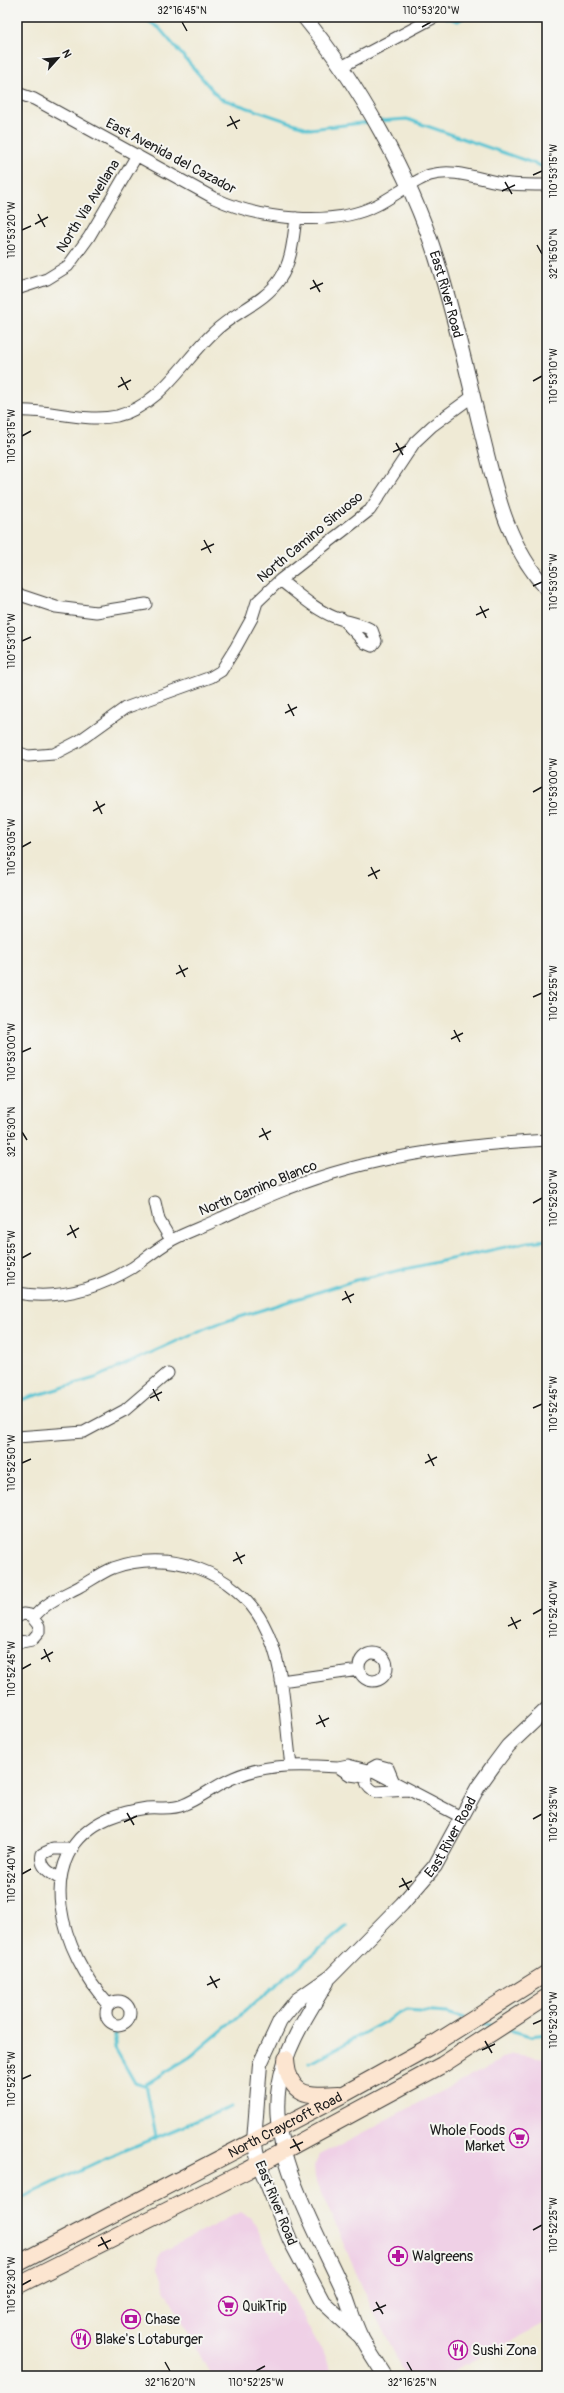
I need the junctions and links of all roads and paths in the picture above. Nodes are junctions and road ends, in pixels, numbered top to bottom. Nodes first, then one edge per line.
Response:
1 (304, 17) edge
2 (435, 17) edge
3 (341, 67) junction
4 (17, 94) edge
5 (137, 155) junction
6 (547, 185) edge
7 (409, 187) junction
8 (296, 218) junction
9 (17, 289) edge
10 (473, 396) junction
11 (17, 410) edge
12 (280, 580) junction
13 (544, 581) edge
14 (17, 594) edge
15 (146, 604) dead end
16 (341, 618) dead end
17 (17, 752) edge
18 (547, 1140) edge
19 (155, 1202) dead end
20 (171, 1240) junction
21 (17, 1293) edge
22 (168, 1373) dead end
23 (17, 1437) edge
24 (17, 1617) edge
25 (34, 1617) junction
26 (17, 1640) edge
27 (359, 1670) dead end
28 (281, 1681) junction
29 (547, 1709) edge
30 (291, 1765) junction
31 (367, 1774) junction
32 (408, 1790) junction
33 (461, 1817) junction
34 (73, 1849) junction
35 (60, 1879) junction
36 (547, 1973) edge
37 (330, 1976) junction
38 (547, 1997) edge
39 (109, 2005) dead end
40 (461, 2032) junction
41 (286, 2059) junction
42 (442, 2065) junction
43 (344, 2094) junction
44 (280, 2128) junction
45 (254, 2141) junction
46 (284, 2150) junction
47 (259, 2164) junction
48 (17, 2264) edge
49 (17, 2286) edge
50 (361, 2337) junction
51 (385, 2376) edge

1 - 3 street, East River Road
2 - 3 street
3 - 7 street, East River Road
4 - 5 street, East Avenida del Cazador
5 - 8 street, East Avenida del Cazador
5 - 9 street, North Via Avellana
6 - 7 street, East Avenida del Cazador
7 - 8 street, East Avenida del Cazador
7 - 10 street, East River Road
8 - 11 street
10 - 12 street, North Camino Sinuoso
10 - 13 street, East River Road
12 - 16 street
12 - 17 street, North Camino Sinuoso
14 - 15 street
18 - 20 street, North Camino Blanco
19 - 20 street
20 - 21 street, North Camino Blanco
22 - 23 street
24 - 25 street
25 - 26 street
25 - 28 street
27 - 28 street
28 - 30 street
29 - 33 street, East River Road
30 - 31 street
30 - 34 street
31 - 32 street
31 - 32 street
32 - 33 street
33 - 37 street, East River Road
34 - 35 street
34 - 35 street
35 - 39 street
36 - 40 main road
37 - 41 street, East River Road
37 - 45 street, East River Road
38 - 42 main road, North Craycroft Road
40 - 42 main road
40 - 43 main road, North Craycroft Road
41 - 43 main road
41 - 44 street, East River Road
42 - 46 main road, North Craycroft Road
43 - 44 main road, North Craycroft Road
44 - 45 main road, North Craycroft Road
44 - 46 street, East River Road
45 - 47 street, East River Road
45 - 48 main road, North Craycroft Road
46 - 47 main road, North Craycroft Road
46 - 50 street, East River Road
47 - 49 main road, North Craycroft Road
47 - 50 street, East River Road
50 - 51 street, East River Road

